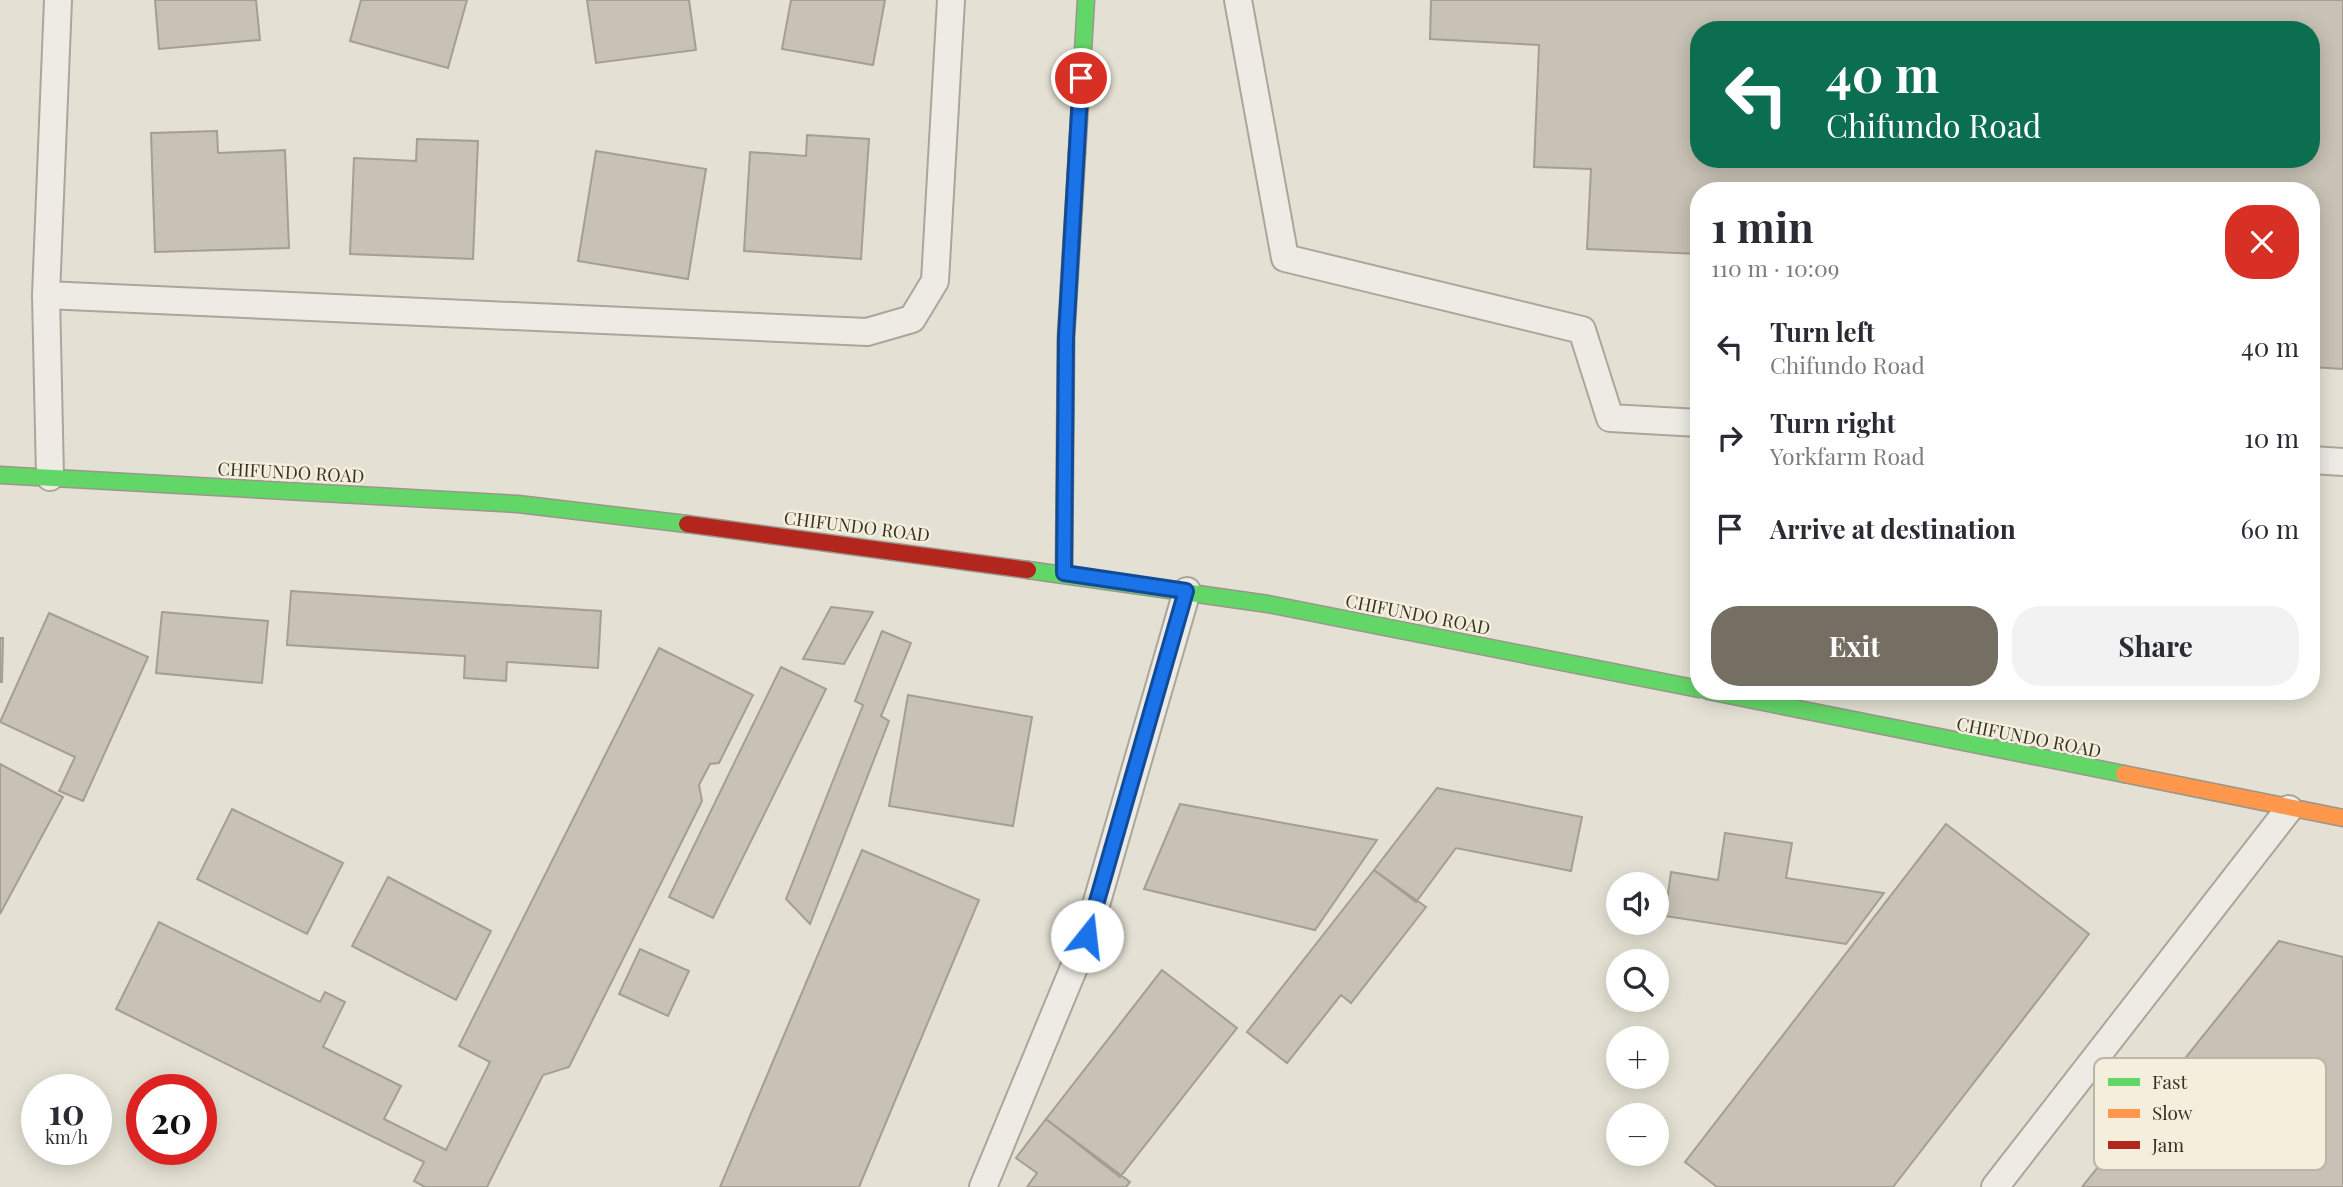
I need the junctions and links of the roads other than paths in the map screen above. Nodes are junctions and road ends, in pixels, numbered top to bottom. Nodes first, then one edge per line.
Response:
1 (58, 0) edge
2 (951, 0) edge
3 (1086, 0) edge
4 (1238, 0) edge
5 (46, 295) junction
6 (1690, 422) edge
7 (2320, 461) edge
8 (2343, 462) edge
9 (0, 475) edge
10 (50, 477) junction
11 (1064, 573) junction
12 (1186, 591) junction
13 (1690, 688) edge
14 (1753, 700) edge
15 (2289, 809) junction
16 (2343, 818) edge
17 (2095, 1058) edge
18 (2094, 1060) edge
19 (983, 1187) edge
20 (1995, 1187) edge

1 - 5 lane
2 - 5 lane
3 - 11 street
4 - 6 lane
5 - 10 lane
7 - 8 lane
9 - 10 street, CHIFUNDO ROAD
10 - 11 street, CHIFUNDO ROAD
11 - 12 street, CHIFUNDO ROAD
12 - 13 street, CHIFUNDO ROAD
12 - 19 lane
14 - 15 street, CHIFUNDO ROAD
15 - 16 street, CHIFUNDO ROAD
15 - 17 lane
18 - 20 lane

